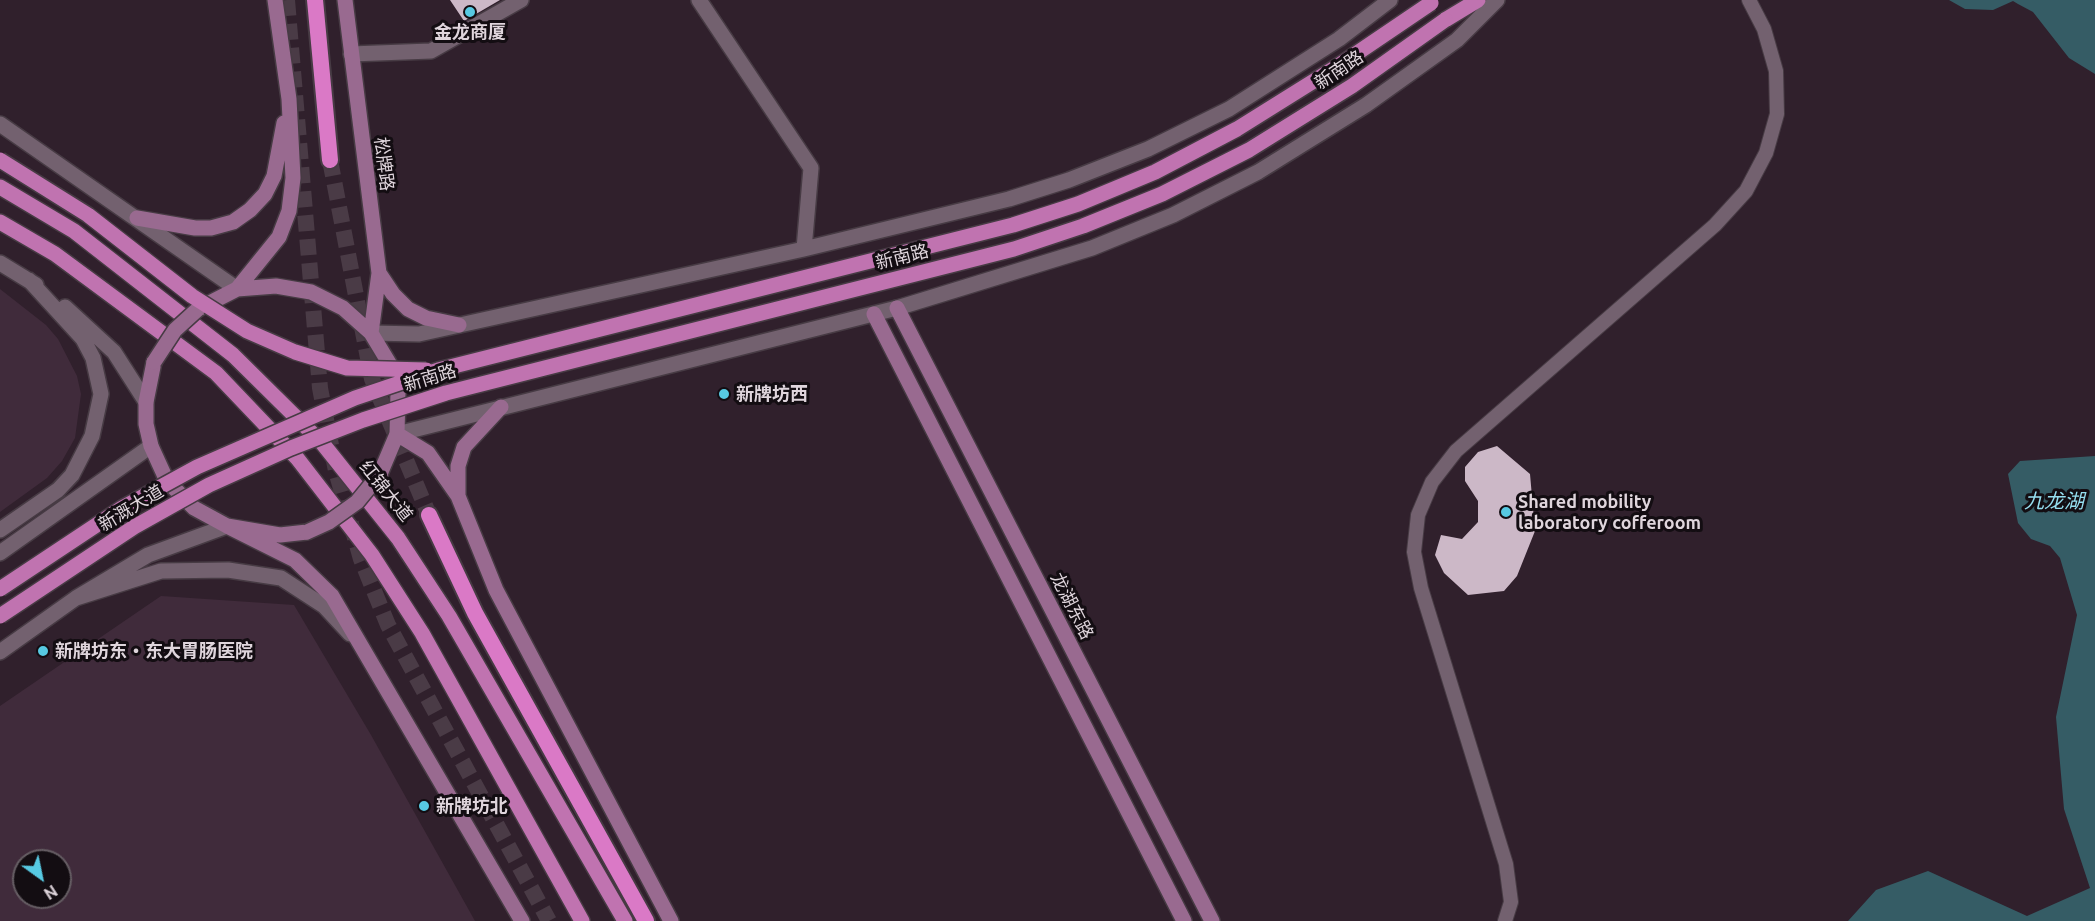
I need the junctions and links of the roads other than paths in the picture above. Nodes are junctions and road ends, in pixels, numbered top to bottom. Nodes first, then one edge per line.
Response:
1 (275, 0) edge
2 (315, 0) edge
3 (345, 0) edge
4 (520, 0) edge
5 (699, 0) edge
6 (1390, 0) edge
7 (1478, 0) edge
8 (1497, 0) edge
9 (1749, 0) edge
10 (1432, 1) edge
11 (351, 54) junction
12 (289, 99) junction
13 (0, 124) edge
14 (0, 160) edge
15 (330, 160) tunnel mouth
16 (0, 187) edge
17 (137, 218) junction
18 (0, 222) edge
19 (804, 249) junction
20 (0, 263) edge
21 (379, 273) junction
22 (29, 280) junction
23 (237, 290) junction
24 (897, 308) junction
25 (874, 314) junction
26 (459, 325) junction
27 (371, 333) junction
28 (438, 370) junction
29 (146, 402) junction
30 (501, 407) junction
31 (282, 428) joint
32 (397, 434) junction
33 (151, 446) junction
34 (291, 448) joint
35 (94, 486) junction
36 (458, 496) junction
37 (429, 514) tunnel mouth
38 (13, 521) junction
39 (227, 526) junction
40 (0, 530) edge
41 (0, 553) edge
42 (0, 589) edge
43 (76, 598) junction
44 (0, 616) edge
45 (365, 650) junction
46 (0, 652) edge
47 (522, 921) edge
48 (582, 921) edge
49 (625, 921) edge
50 (646, 921) edge
51 (671, 921) edge
52 (1184, 921) edge
53 (1212, 921) edge
54 (1505, 921) edge

1 - 12 main road
2 - 15 highway
3 - 11 main road, 松牌路
4 - 11 street
5 - 19 street
6 - 19 street, 新南路
7 - 34 main road, 新南路, bridge
8 - 24 street
9 - 54 street
10 - 28 main road, 新南路, bridge
11 - 21 main road, 松牌路
12 - 17 main road
12 - 23 main road
13 - 17 street
14 - 28 main road, bridge
16 - 49 main road, 红锦大道
17 - 23 street
18 - 48 main road
19 - 26 street, 新南路
20 - 22 street
21 - 26 main road
21 - 27 main road, 松牌路
22 - 29 street
22 - 38 street
23 - 27 main road
23 - 29 main road, bridge
24 - 25 street
24 - 53 main road, 龙湖东路
25 - 30 street
25 - 52 main road
26 - 27 street, 新南路
27 - 32 main road
28 - 31 main road, 新南路, bridge
29 - 33 main road
30 - 32 street
30 - 36 main road
31 - 42 main road, 新溉大道, bridge
32 - 36 main road
32 - 39 main road, bridge
33 - 35 street, 新溉大道
33 - 39 main road
34 - 44 main road, 新溉大道, bridge
35 - 38 street
35 - 41 street, 新溉大道
36 - 51 main road
37 - 50 highway, 红锦大道
38 - 40 street
39 - 43 street
39 - 45 main road
43 - 45 street
43 - 46 street
45 - 47 main road

